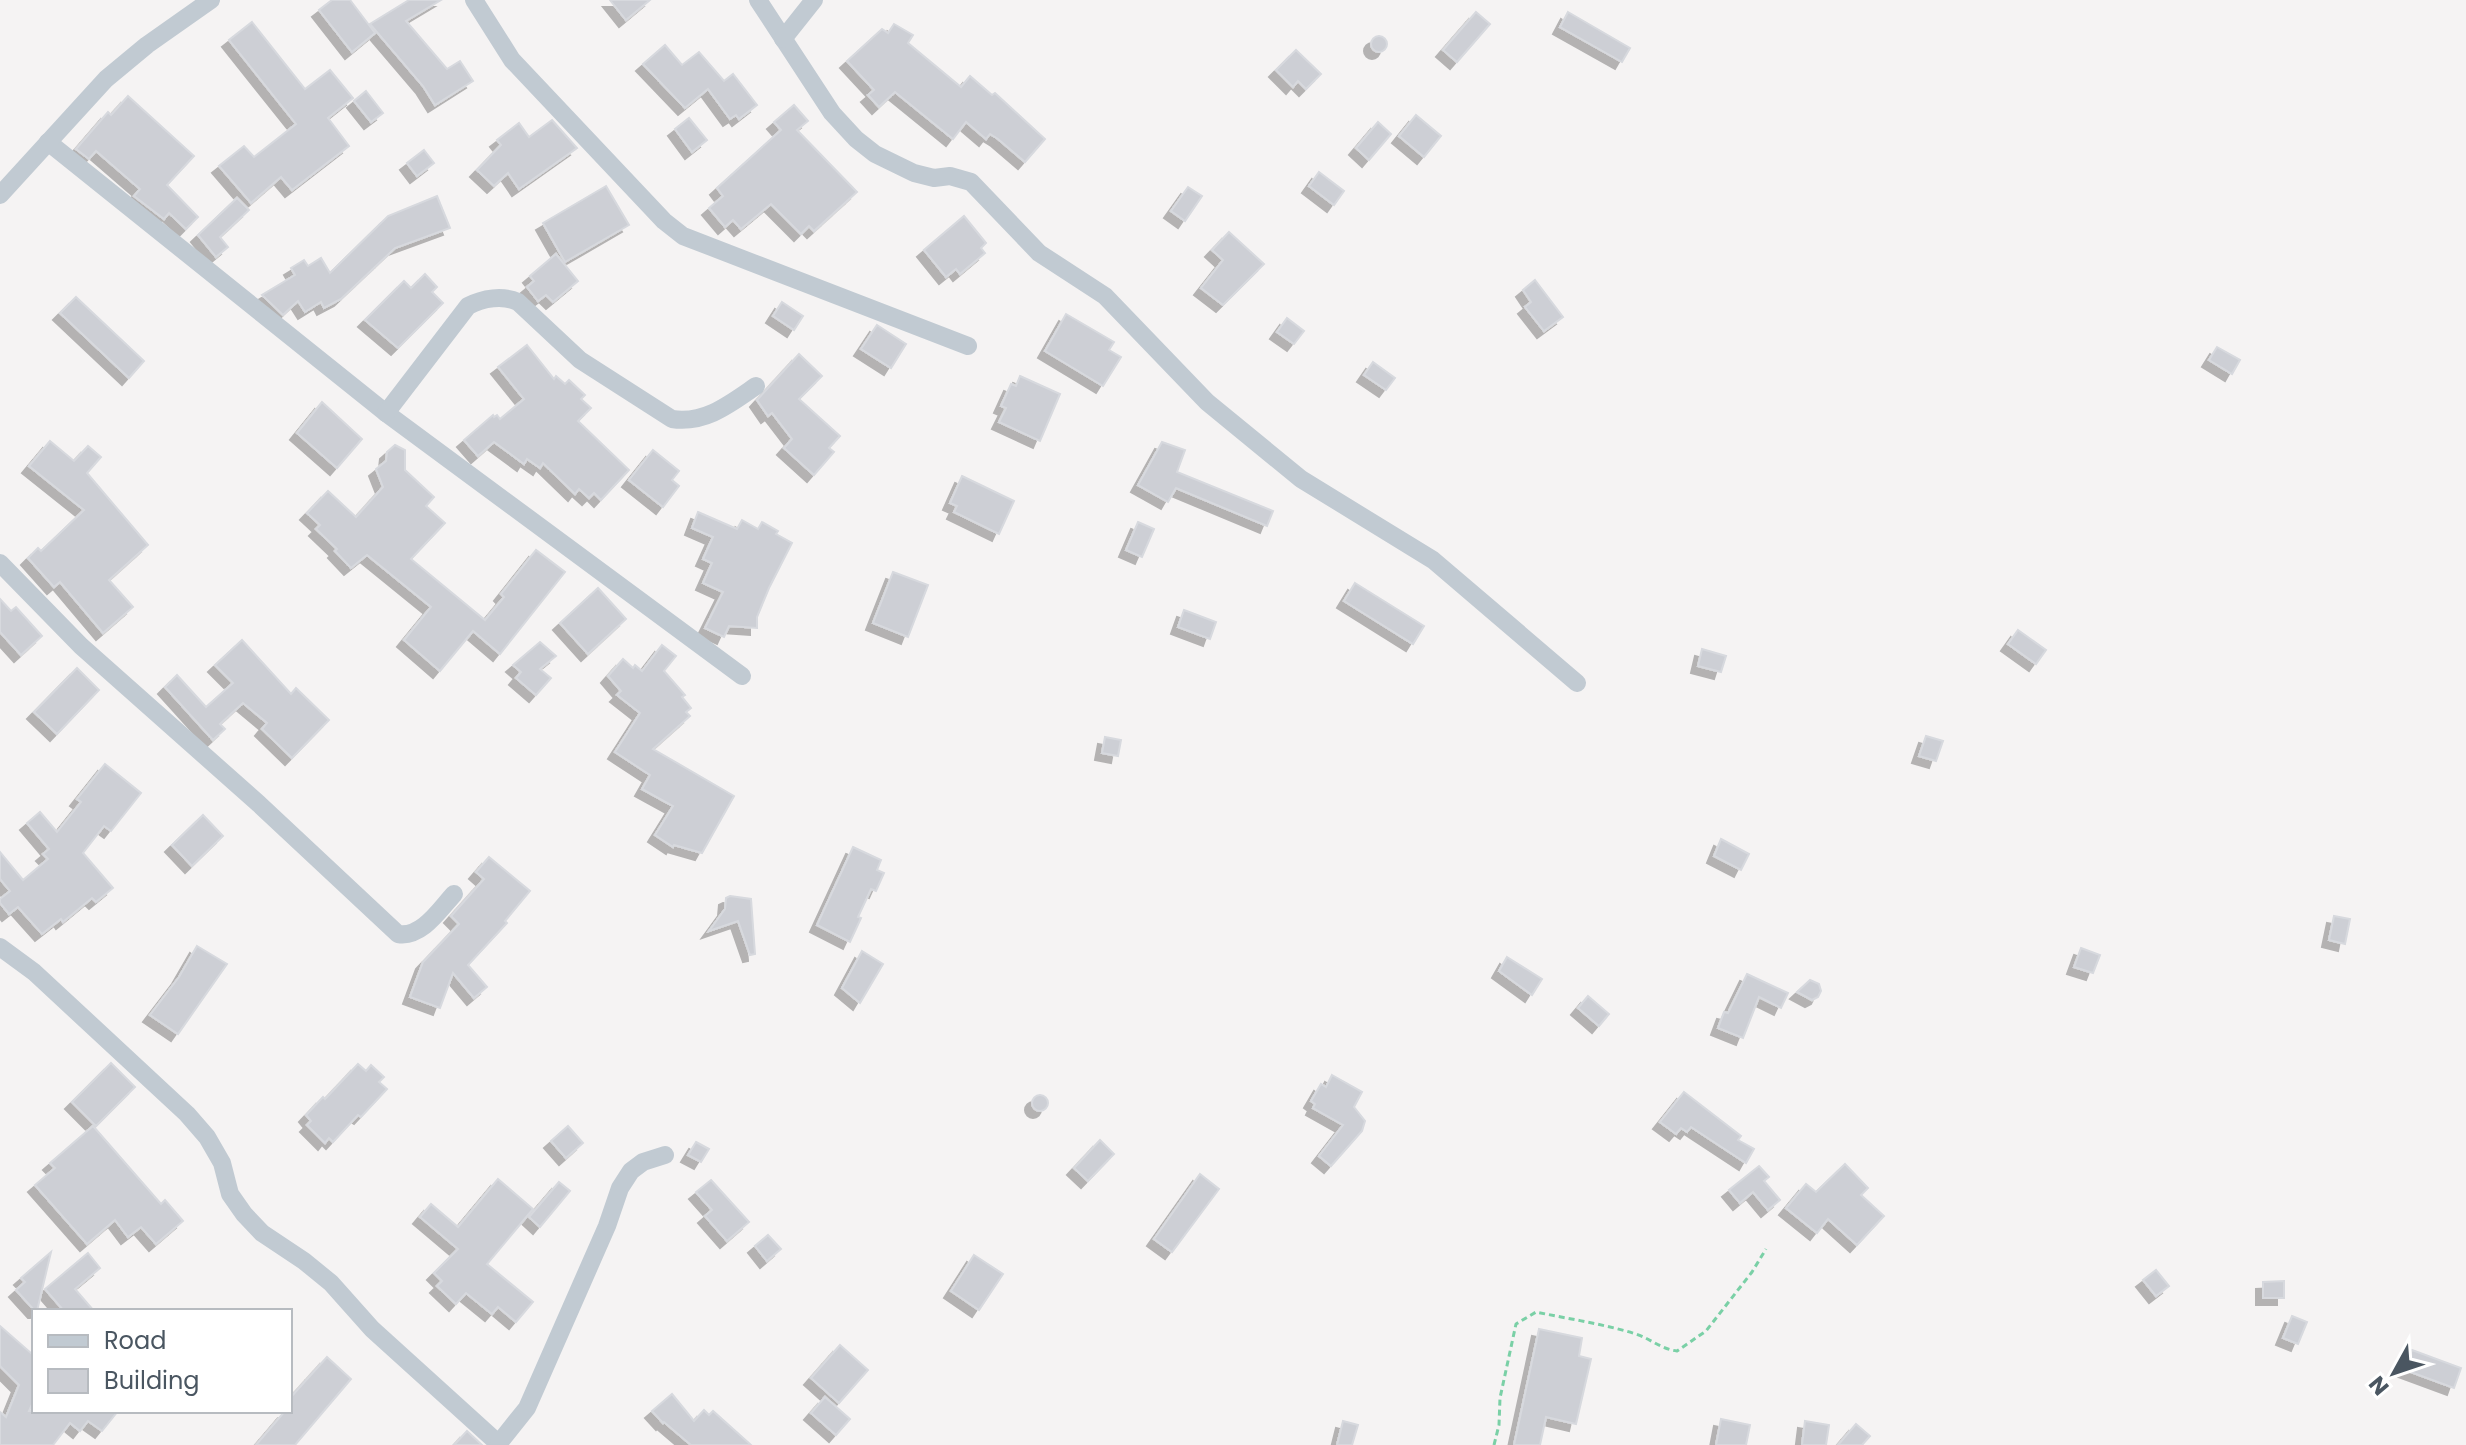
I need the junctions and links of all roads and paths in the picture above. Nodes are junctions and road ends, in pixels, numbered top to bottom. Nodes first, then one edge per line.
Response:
1 (211, 0) edge
2 (474, 0) edge
3 (758, 0) edge
4 (814, 0) edge
5 (783, 39) junction
6 (48, 142) junction
7 (0, 195) edge
8 (968, 346) dead end
9 (756, 386) dead end
10 (386, 413) junction
11 (2, 569) edge
12 (742, 676) dead end
13 (1577, 683) dead end
14 (454, 894) dead end
15 (0, 947) edge
16 (665, 1155) dead end
17 (1766, 1249) dead end
18 (499, 1444) edge
19 (1494, 1445) edge

1 - 6 street
2 - 8 street
3 - 5 street
4 - 5 street
5 - 13 street
6 - 7 street
6 - 10 street
9 - 10 street
10 - 12 street
11 - 14 street
15 - 18 street
16 - 18 street
17 - 19 path

